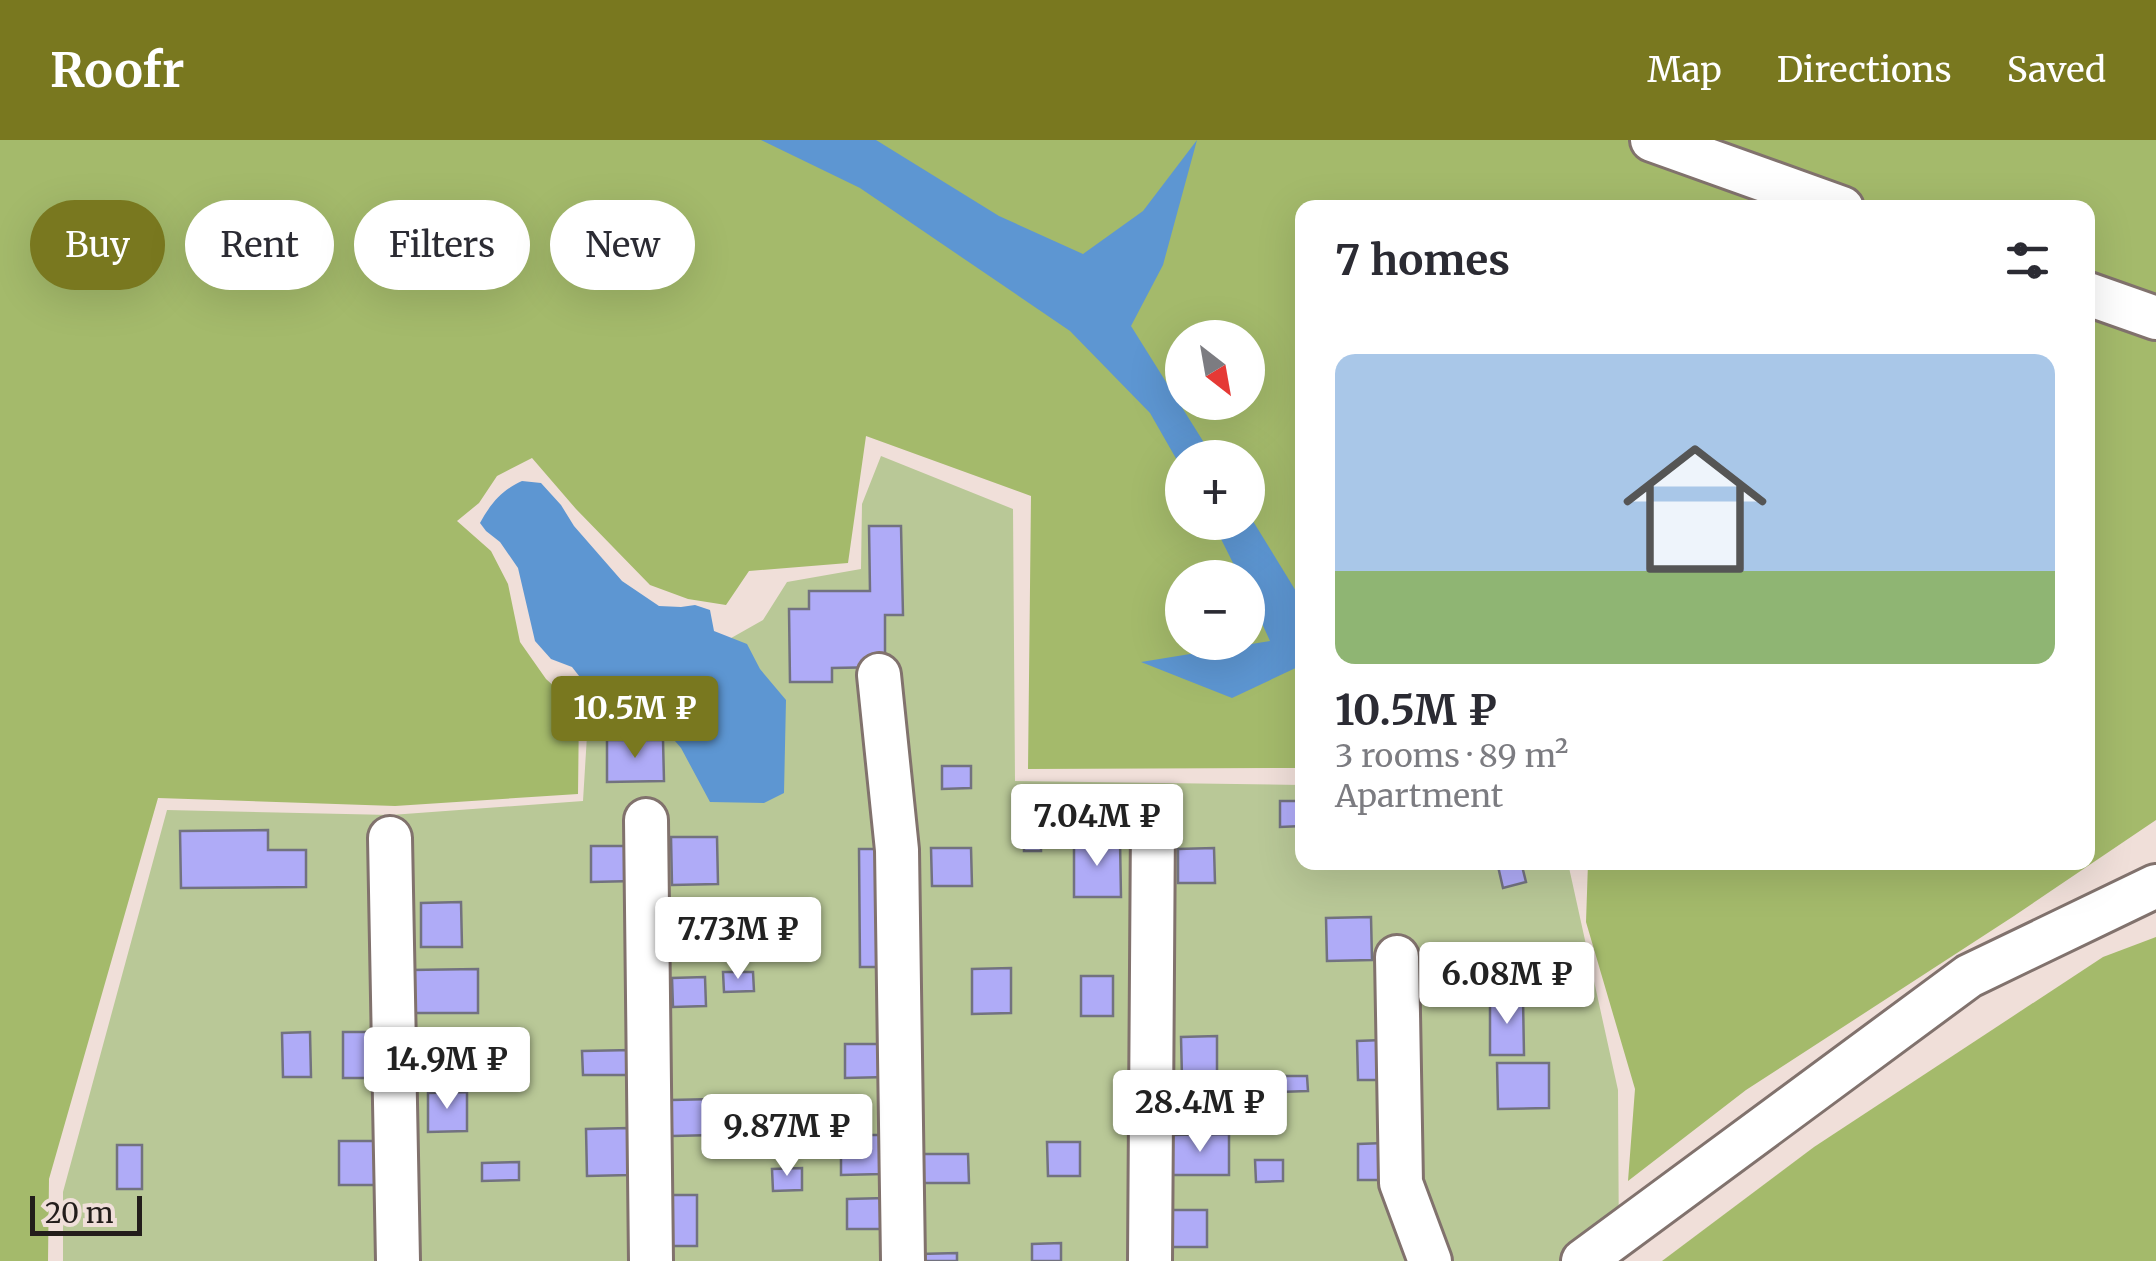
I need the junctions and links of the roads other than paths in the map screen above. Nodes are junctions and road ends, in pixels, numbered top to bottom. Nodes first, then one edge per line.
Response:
1 (1652, 140) edge
2 (1820, 200) edge
3 (2095, 296) edge
4 (2156, 318) edge
5 (879, 676) dead end
6 (646, 820) dead end
7 (1153, 821) dead end
8 (390, 838) dead end
9 (2156, 886) edge
10 (1396, 956) dead end
11 (398, 1261) edge
12 (651, 1261) edge
13 (904, 1261) edge
14 (1150, 1261) edge
15 (1430, 1261) edge
16 (1584, 1261) edge

1 - 2 street
3 - 4 street
5 - 13 street
6 - 12 street
7 - 14 street
8 - 11 street
9 - 16 street
10 - 15 street

